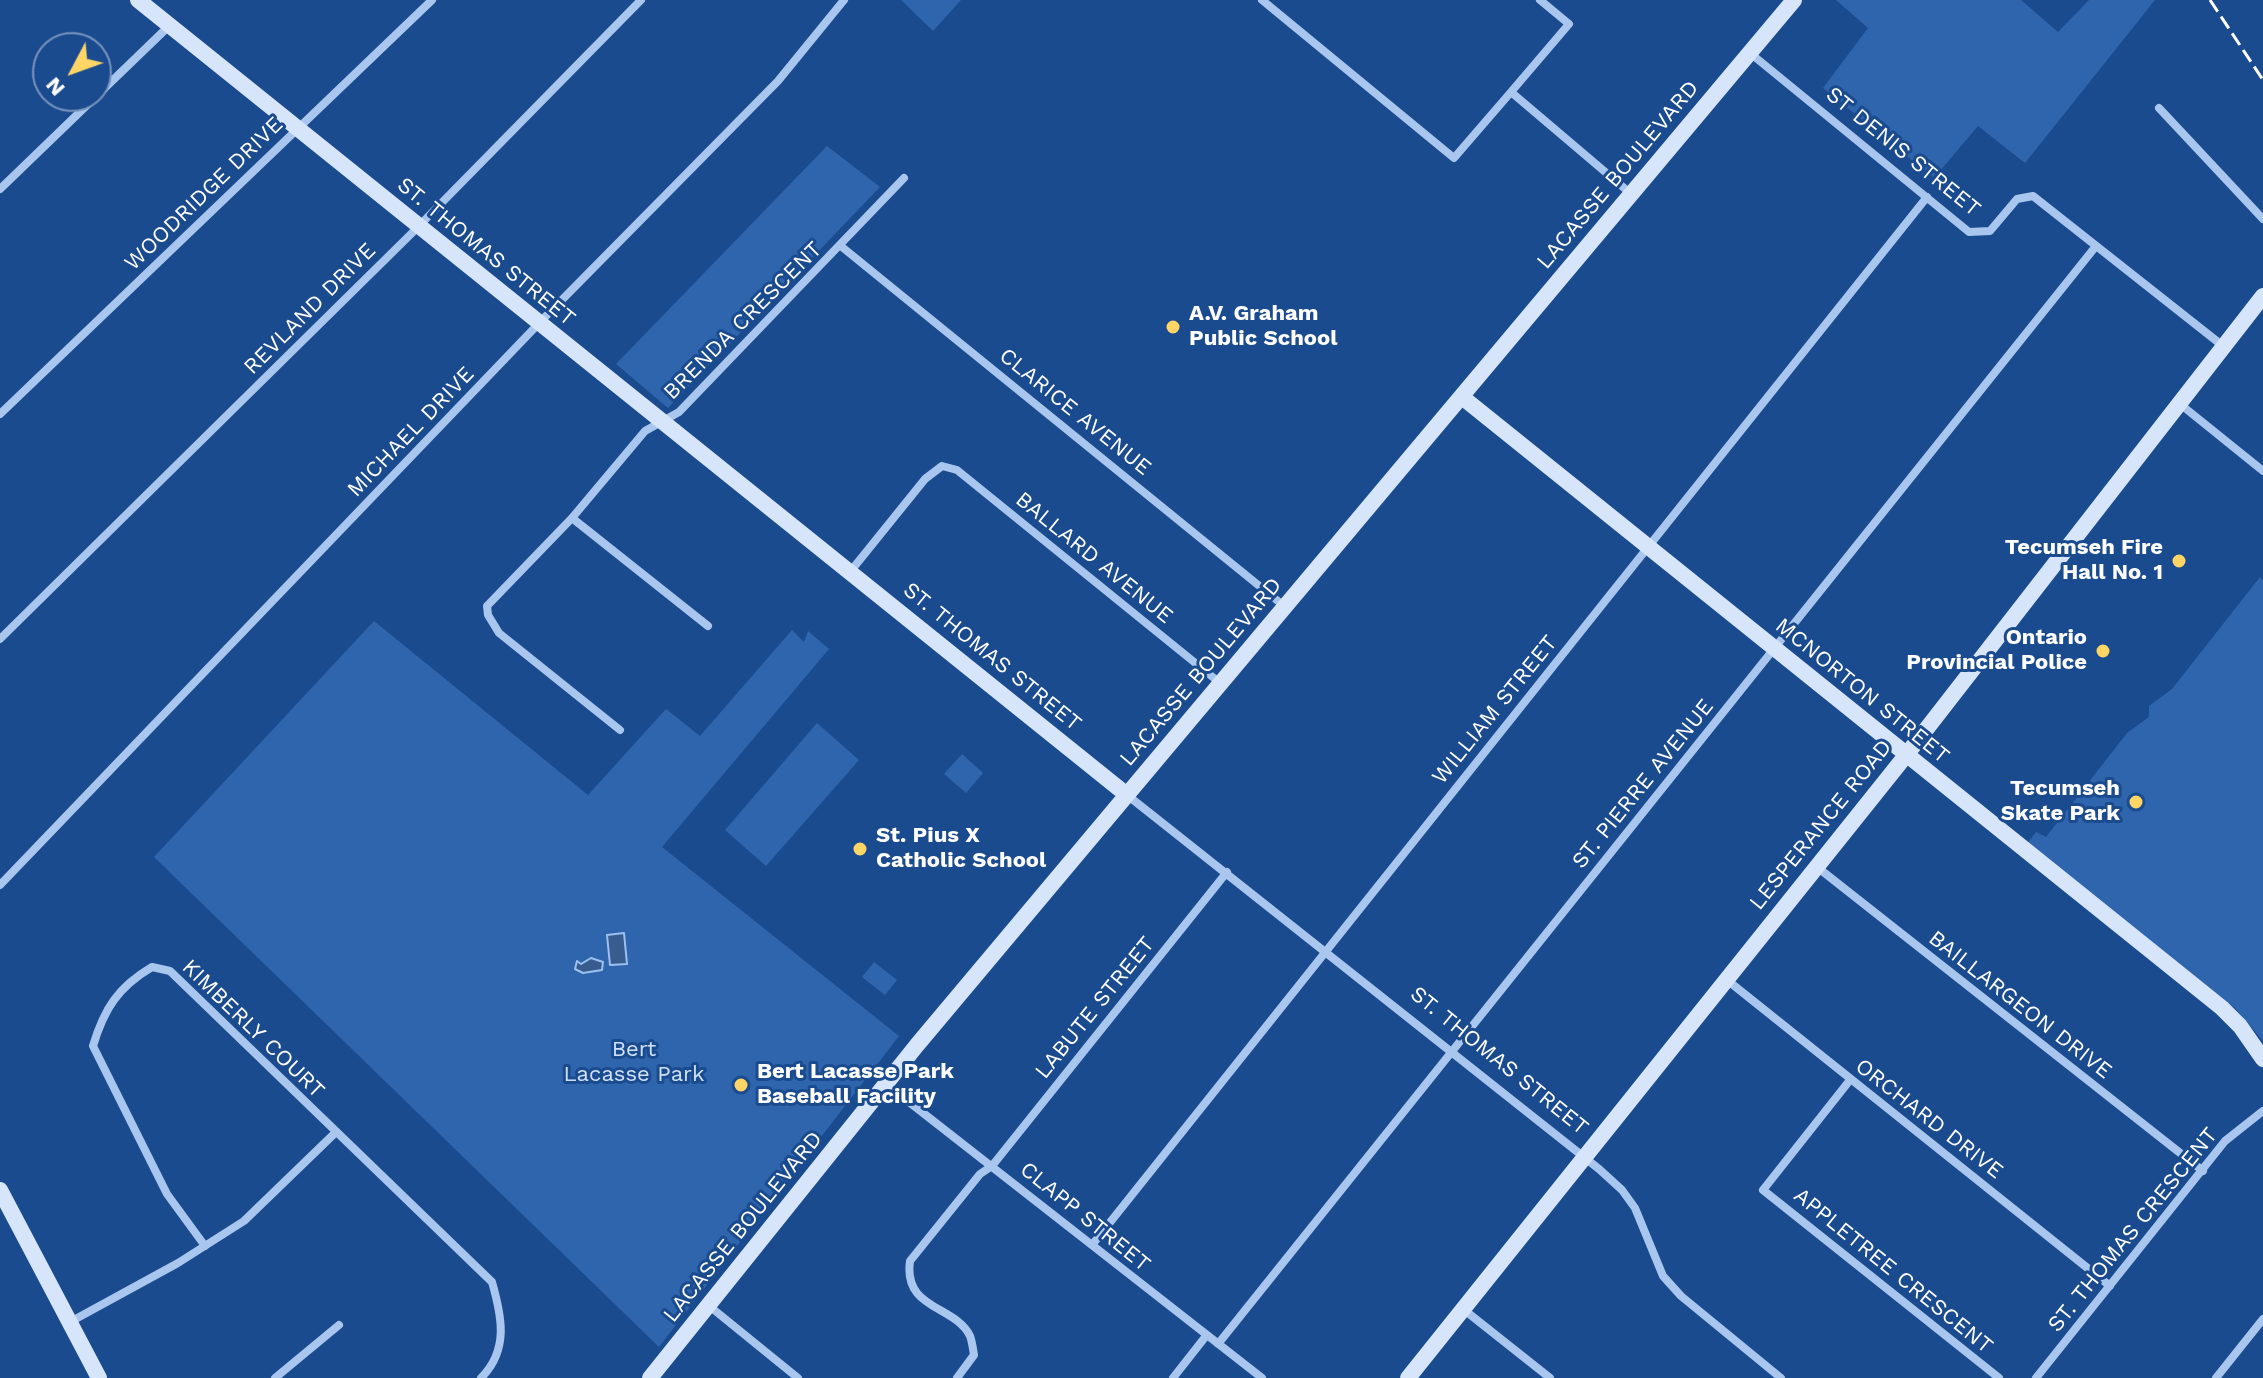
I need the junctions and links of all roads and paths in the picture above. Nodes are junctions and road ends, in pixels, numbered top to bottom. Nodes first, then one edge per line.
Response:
1 (138, 0) edge
2 (432, 0) edge
3 (641, 0) edge
4 (844, 0) edge
5 (1262, 0) edge
6 (1540, 0) edge
7 (1794, 0) edge
8 (170, 25) junction
9 (1750, 53) junction
10 (1511, 92) junction
11 (2159, 108) dead end
12 (298, 129) junction
13 (904, 178) dead end
14 (0, 189) edge
15 (1630, 193) junction
16 (1927, 197) junction
17 (2263, 219) edge
18 (418, 226) junction
19 (2096, 246) junction
20 (842, 247) junction
21 (2262, 300) edge
22 (539, 324) junction
23 (2223, 346) junction
24 (1462, 397) junction
25 (2179, 404) junction
26 (0, 414) edge
27 (662, 422) junction
28 (2263, 471) edge
29 (572, 518) junction
30 (1648, 547) junction
31 (850, 572) junction
32 (1284, 606) junction
33 (708, 626) dead end
34 (0, 639) edge
35 (1773, 648) junction
36 (1221, 684) junction
37 (620, 730) dead end
38 (1907, 754) junction
39 (1127, 795) junction
40 (1815, 866) junction
41 (1227, 872) junction
42 (0, 885) edge
43 (1326, 951) junction
44 (1727, 980) junction
45 (1453, 1051) junction
46 (2263, 1059) edge
47 (1850, 1080) junction
48 (886, 1084) junction
49 (2263, 1111) edge
50 (335, 1133) junction
51 (1583, 1156) junction
52 (992, 1166) junction
53 (2203, 1171) junction
54 (0, 1190) edge
55 (1092, 1245) junction
56 (205, 1246) junction
57 (2110, 1286) junction
58 (708, 1305) junction
59 (1463, 1309) junction
60 (2263, 1319) edge
61 (70, 1322) junction
62 (339, 1325) dead end
63 (1206, 1336) junction
64 (1218, 1344) junction
65 (99, 1378) edge
66 (275, 1378) edge
67 (481, 1378) edge
68 (650, 1378) edge
69 (798, 1378) edge
70 (957, 1378) edge
71 (1173, 1378) edge
72 (1262, 1378) edge
73 (1408, 1378) edge
74 (1550, 1378) edge
75 (1781, 1378) edge
76 (1999, 1378) edge
77 (2036, 1378) edge
78 (2216, 1378) edge

1 - 8 street, ST. THOMAS STREET
2 - 12 street, WOODRIDGE DRIVE
3 - 18 street, REVLAND DRIVE
4 - 22 street, MICHAEL DRIVE
5 - 10 street
6 - 10 street
7 - 9 street, LACASSE BOULEVARD
8 - 12 street, ST. THOMAS STREET
8 - 14 street
9 - 15 street, LACASSE BOULEVARD
9 - 16 street, ST DENIS STREET
10 - 15 street
11 - 17 street
12 - 18 street, ST. THOMAS STREET
12 - 26 street, WOODRIDGE DRIVE
13 - 20 street, BRENDA CRESCENT
15 - 24 street, LACASSE BOULEVARD
16 - 19 street, ST DENIS STREET
16 - 30 street, WILLIAM STREET
18 - 22 street, ST. THOMAS STREET
18 - 34 street, REVLAND DRIVE
19 - 23 street, ST DENIS STREET
19 - 35 street, ST. PIERRE AVENUE
20 - 27 street, BRENDA CRESCENT
20 - 32 street, CLARICE AVENUE
21 - 23 street, LESPERANCE ROAD
22 - 27 street, ST. THOMAS STREET
22 - 42 street, MICHAEL DRIVE
23 - 25 street, LESPERANCE ROAD
24 - 30 street, MCNORTON STREET
24 - 32 street, LACASSE BOULEVARD
25 - 28 street
25 - 38 street, LESPERANCE ROAD
27 - 29 street, BRENDA CRESCENT
27 - 31 street, ST. THOMAS STREET
29 - 33 street
29 - 37 street, BRENDA CRESCENT
30 - 35 street, MCNORTON STREET
30 - 43 street, WILLIAM STREET
31 - 36 street, BALLARD AVENUE
31 - 39 street, ST. THOMAS STREET
32 - 36 street, LACASSE BOULEVARD
35 - 38 street, MCNORTON STREET
35 - 45 street, ST. PIERRE AVENUE
36 - 39 street, LACASSE BOULEVARD
38 - 40 street, LESPERANCE ROAD
38 - 46 street, MCNORTON STREET
39 - 41 street, ST. THOMAS STREET
39 - 48 street, LACASSE BOULEVARD
40 - 44 street, LESPERANCE ROAD
40 - 53 street, BAILLARGEON DRIVE
41 - 43 street, ST. THOMAS STREET
41 - 52 street, LABUTE STREET
43 - 45 street, ST. THOMAS STREET
43 - 55 street, WILLIAM STREET
44 - 47 street, ORCHARD DRIVE
44 - 51 street, LESPERANCE ROAD
45 - 51 street, ST. THOMAS STREET
45 - 64 street, ST. PIERRE AVENUE
47 - 57 street, ORCHARD DRIVE
47 - 76 street, APPLETREE CRESCENT
48 - 52 street, CLAPP STREET
48 - 58 street, LACASSE BOULEVARD
49 - 53 street, ST. THOMAS CRESCENT
50 - 56 street
50 - 56 street, KIMBERLY COURT
50 - 67 street, KIMBERLY COURT
51 - 59 street, LESPERANCE ROAD
51 - 75 street, ST. THOMAS STREET
52 - 55 street, CLAPP STREET
52 - 70 street, LABUTE STREET
53 - 57 street, ST. THOMAS CRESCENT
54 - 61 street
55 - 63 street, CLAPP STREET
56 - 61 street
57 - 77 street, ST. THOMAS CRESCENT
58 - 68 street, LACASSE BOULEVARD
58 - 69 street
59 - 73 street, LESPERANCE ROAD
59 - 74 street
60 - 78 street
61 - 65 street
62 - 66 street
63 - 64 street, CLAPP STREET
63 - 71 street
64 - 72 street, CLAPP STREET

